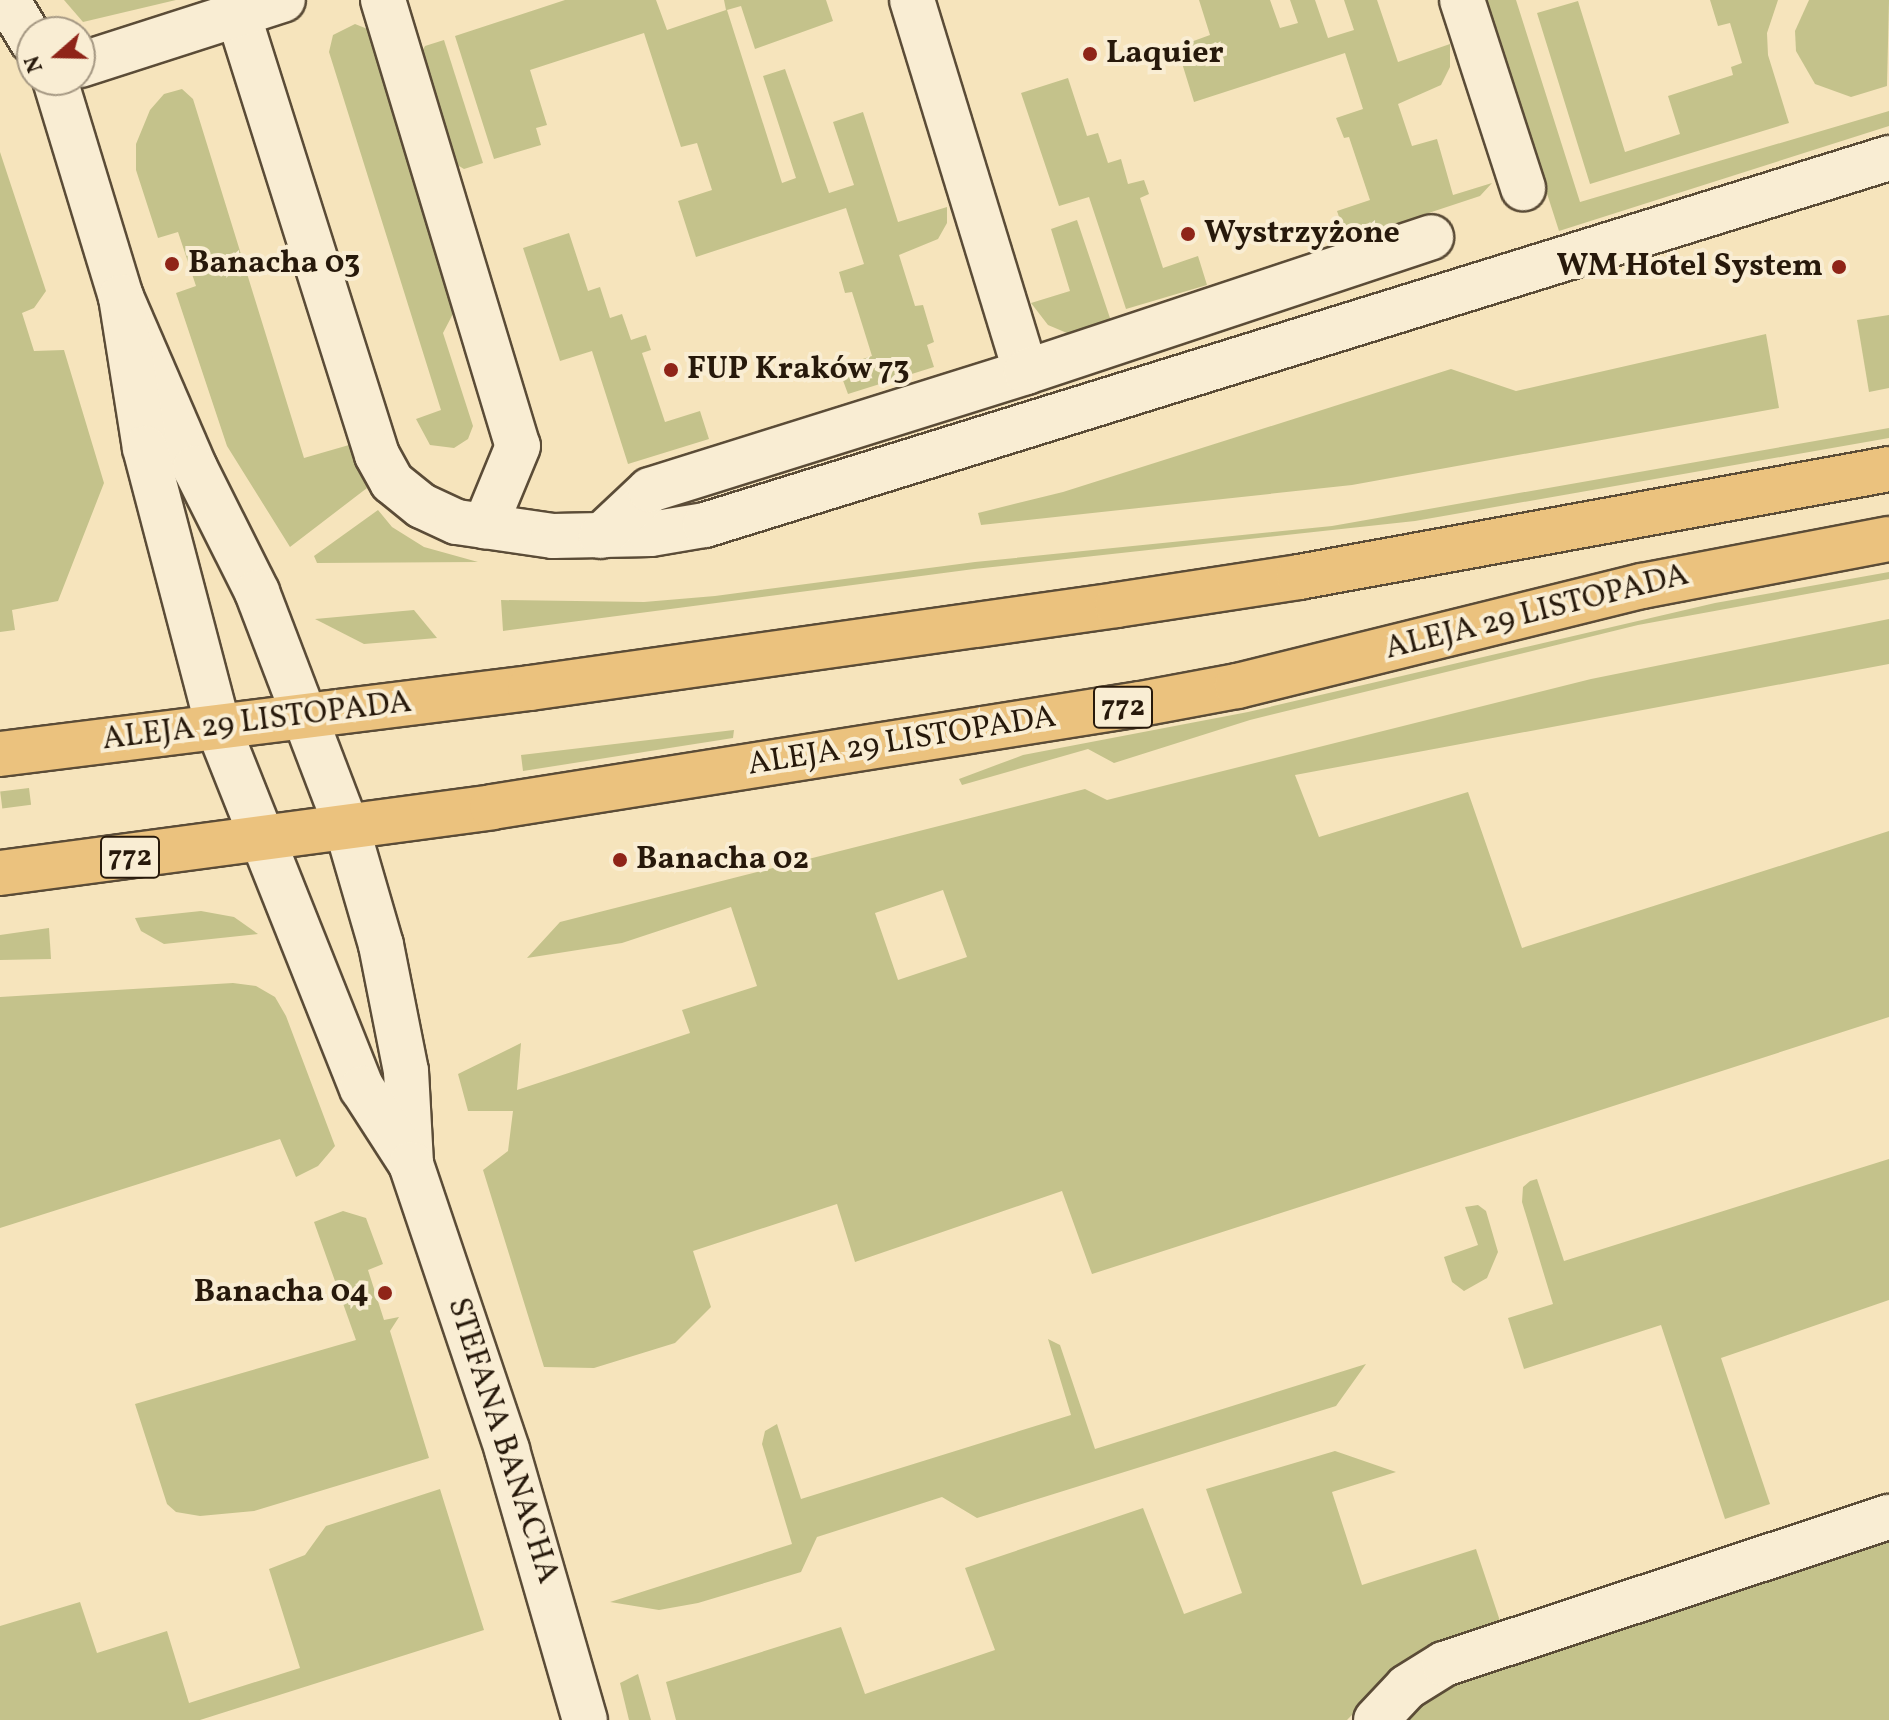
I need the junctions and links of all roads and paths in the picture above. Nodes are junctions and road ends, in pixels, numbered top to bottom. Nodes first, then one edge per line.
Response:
1 (283, 0) edge
2 (383, 0) edge
3 (912, 0) edge
4 (1462, 0) edge
5 (238, 14) junction
6 (96, 60) edge
7 (60, 96) edge
8 (1889, 158) edge
9 (1523, 188) dead end
10 (1431, 237) dead end
11 (121, 297) junction
12 (1026, 372) junction
13 (1889, 469) edge
14 (485, 526) junction
15 (601, 536) junction
16 (1889, 539) edge
17 (307, 716) junction
18 (218, 727) junction
19 (0, 754) edge
20 (347, 828) junction
21 (259, 840) junction
22 (0, 873) edge
23 (411, 1164) junction
24 (1889, 1517) edge
25 (585, 1720) edge
26 (1376, 1720) edge

1 - 5 street
2 - 14 street
3 - 12 street
4 - 9 street
5 - 6 street
5 - 14 street
7 - 11 street
8 - 15 street
10 - 12 street
11 - 17 street, STEFANA BANACHA
11 - 18 street, STEFANA BANACHA
12 - 15 street
13 - 17 main road, ALEJA 29 LISTOPADA
14 - 15 street
16 - 20 main road, ALEJA 29 LISTOPADA / 772
17 - 18 main road, ALEJA 29 LISTOPADA
17 - 20 street, STEFANA BANACHA
18 - 19 main road, ALEJA 29 LISTOPADA
18 - 21 street, STEFANA BANACHA
20 - 21 main road, ALEJA 29 LISTOPADA / 772
20 - 23 street, STEFANA BANACHA
21 - 22 main road, ALEJA 29 LISTOPADA / 772
21 - 23 street, STEFANA BANACHA
23 - 25 street, STEFANA BANACHA
24 - 26 street

